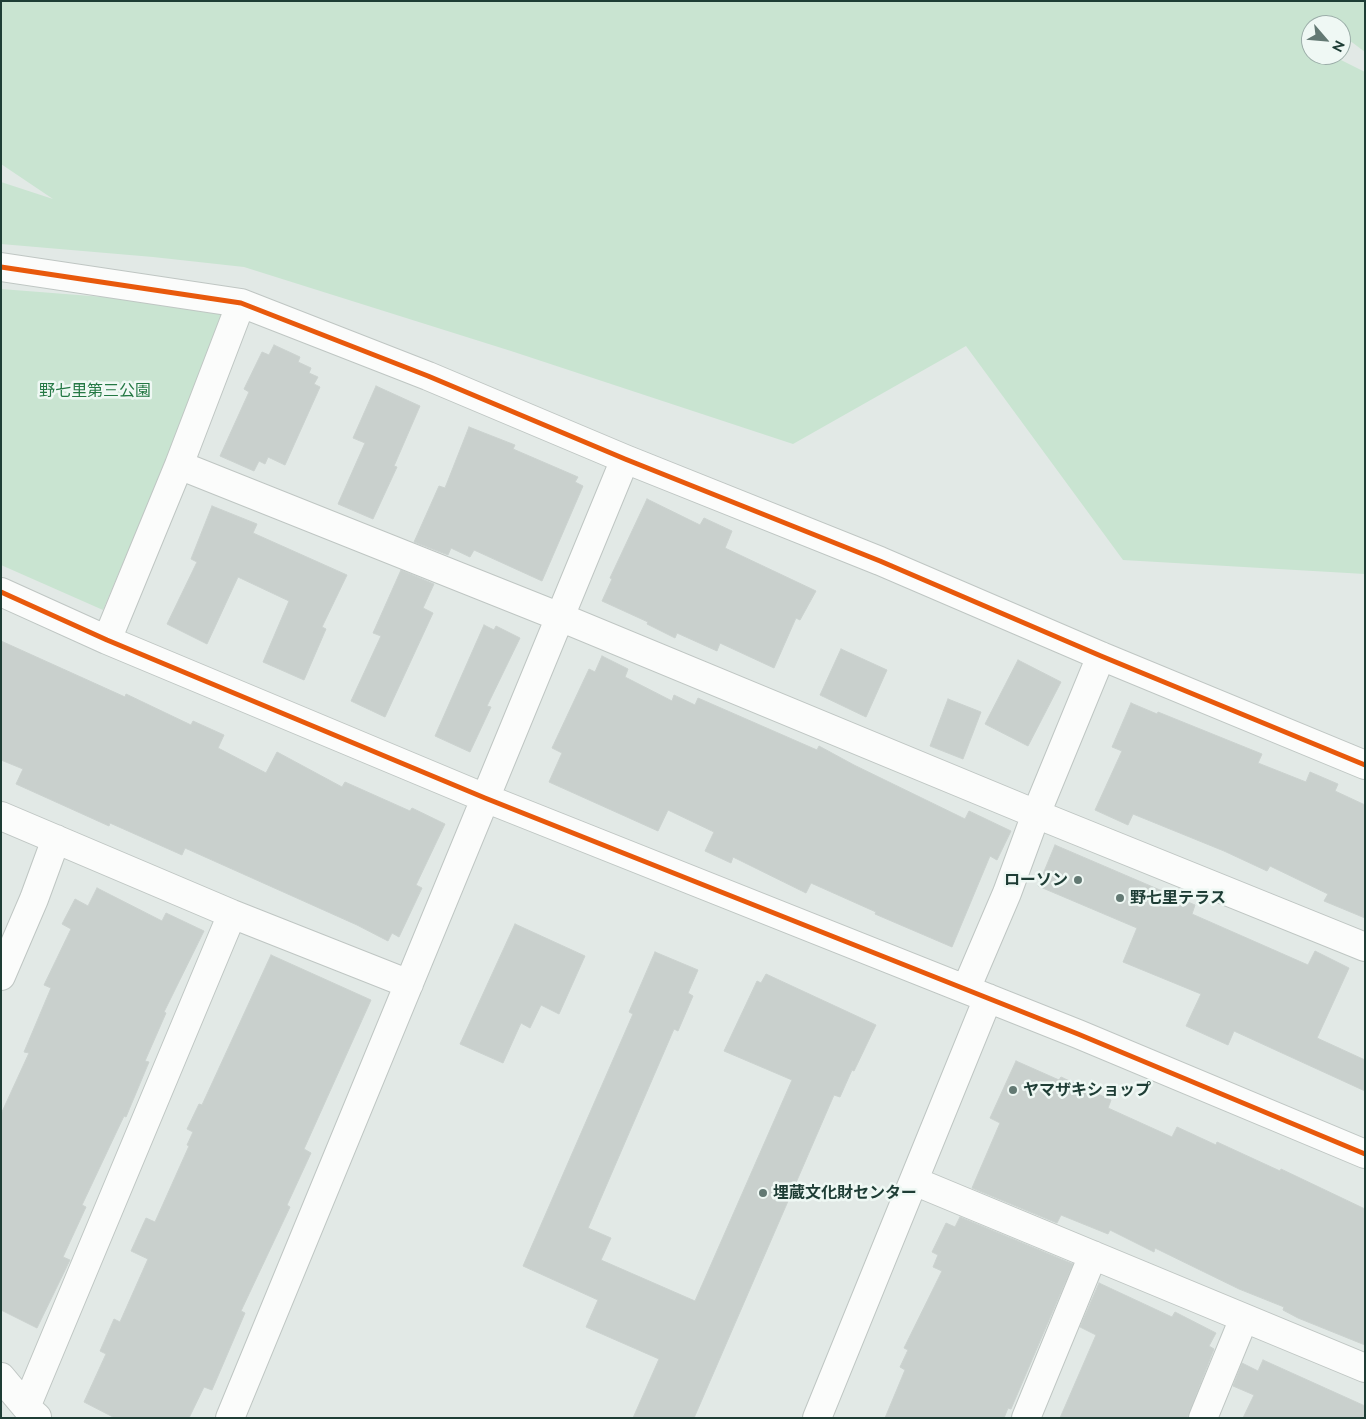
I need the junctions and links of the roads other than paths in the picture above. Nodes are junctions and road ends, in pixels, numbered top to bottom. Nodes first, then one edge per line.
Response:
1 (1, 267) edge
2 (241, 303) junction
3 (625, 459) junction
4 (180, 465) junction
5 (1, 592) edge
6 (560, 617) junction
7 (107, 640) junction
8 (1101, 656) junction
9 (1365, 765) edge
10 (485, 798) junction
11 (1036, 814) junction
12 (1, 816) edge
13 (56, 839) junction
14 (232, 914) junction
15 (1365, 947) edge
16 (1, 976) edge
17 (409, 984) junction
18 (977, 993) junction
19 (1365, 1154) edge
20 (914, 1181) junction
21 (1093, 1256) junction
22 (1244, 1318) junction
23 (1365, 1368) edge
24 (1, 1377) edge
25 (32, 1412) edge
26 (230, 1418) edge
27 (817, 1418) edge
28 (1026, 1418) edge
29 (1204, 1418) edge

1 - 2 street
2 - 3 street
2 - 4 street
3 - 6 street
3 - 8 street
4 - 6 street
4 - 7 street
5 - 7 street
6 - 10 street
6 - 11 street
7 - 10 street
8 - 9 street
8 - 11 street
10 - 17 street
10 - 18 street
11 - 15 street
11 - 18 street
12 - 13 street
13 - 14 street
13 - 16 street
14 - 17 street
14 - 25 street
17 - 26 street
18 - 19 street
18 - 20 street
20 - 21 street
20 - 27 street
21 - 22 street
21 - 28 street
22 - 23 street
22 - 29 street
24 - 25 street

